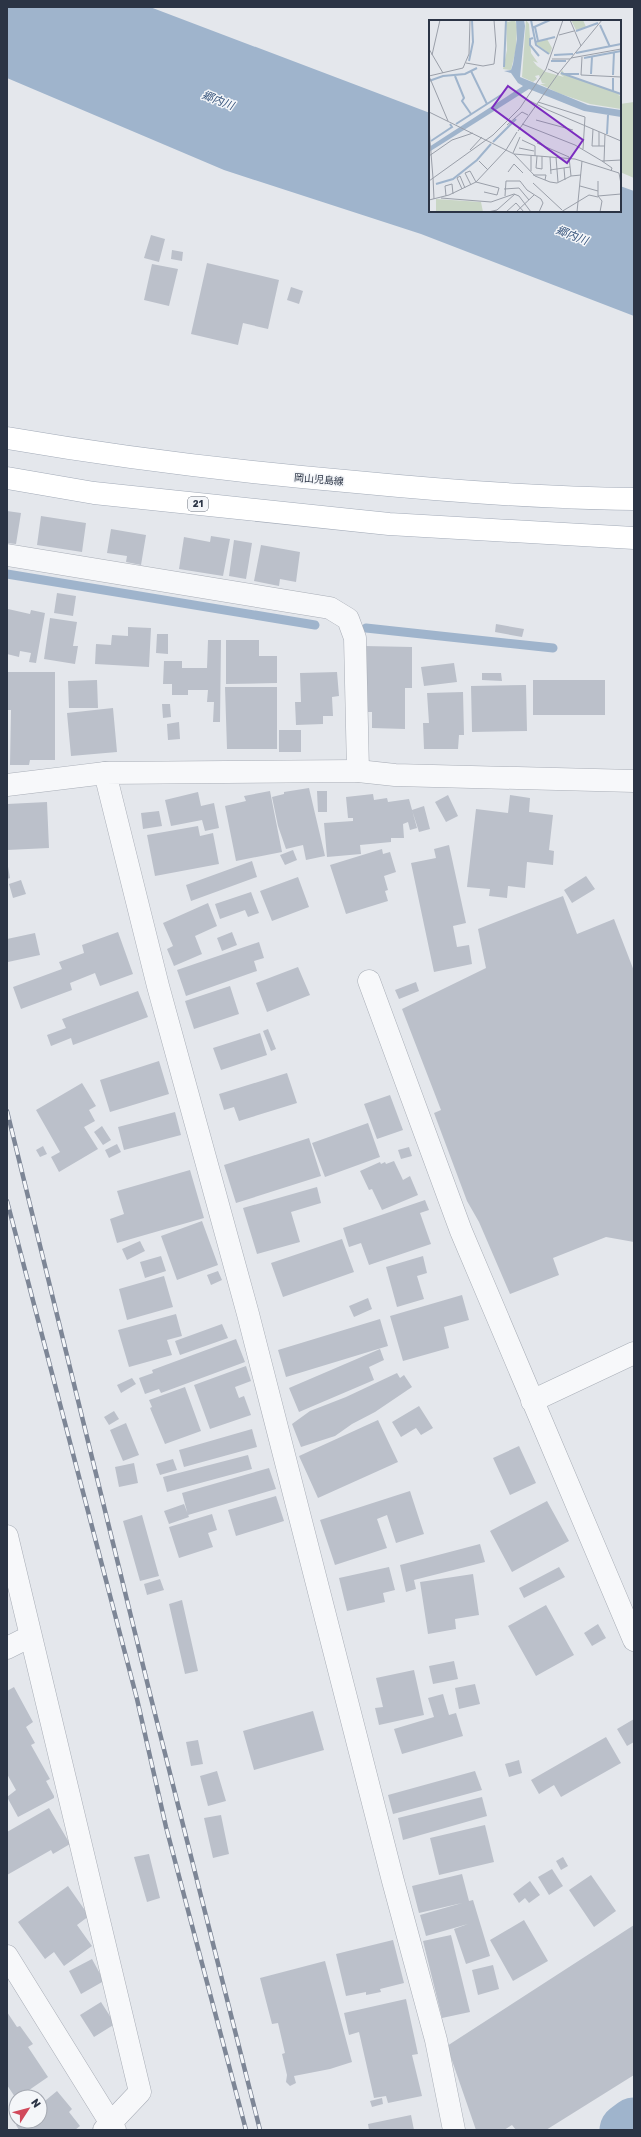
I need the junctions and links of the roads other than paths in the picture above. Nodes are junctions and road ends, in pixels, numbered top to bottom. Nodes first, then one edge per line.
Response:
1 (7, 438) edge
2 (7, 478) edge
3 (634, 499) edge
4 (634, 538) edge
5 (7, 556) edge
6 (358, 771) junction
7 (105, 774) junction
8 (634, 781) edge
9 (7, 785) edge
10 (369, 982) dead end
11 (634, 1353) edge
12 (532, 1401) junction
13 (7, 1536) edge
14 (31, 1636) junction
15 (634, 1640) edge
16 (7, 1648) edge
17 (7, 1956) edge
18 (110, 2128) edge
19 (454, 2130) edge

1 - 3 main road, 岡山児島線
2 - 4 main road, 21
5 - 6 street
6 - 7 street
6 - 8 street
7 - 9 street
7 - 19 street
10 - 12 street
11 - 12 street
12 - 15 street
13 - 14 street
14 - 16 street
14 - 18 street
17 - 18 street

